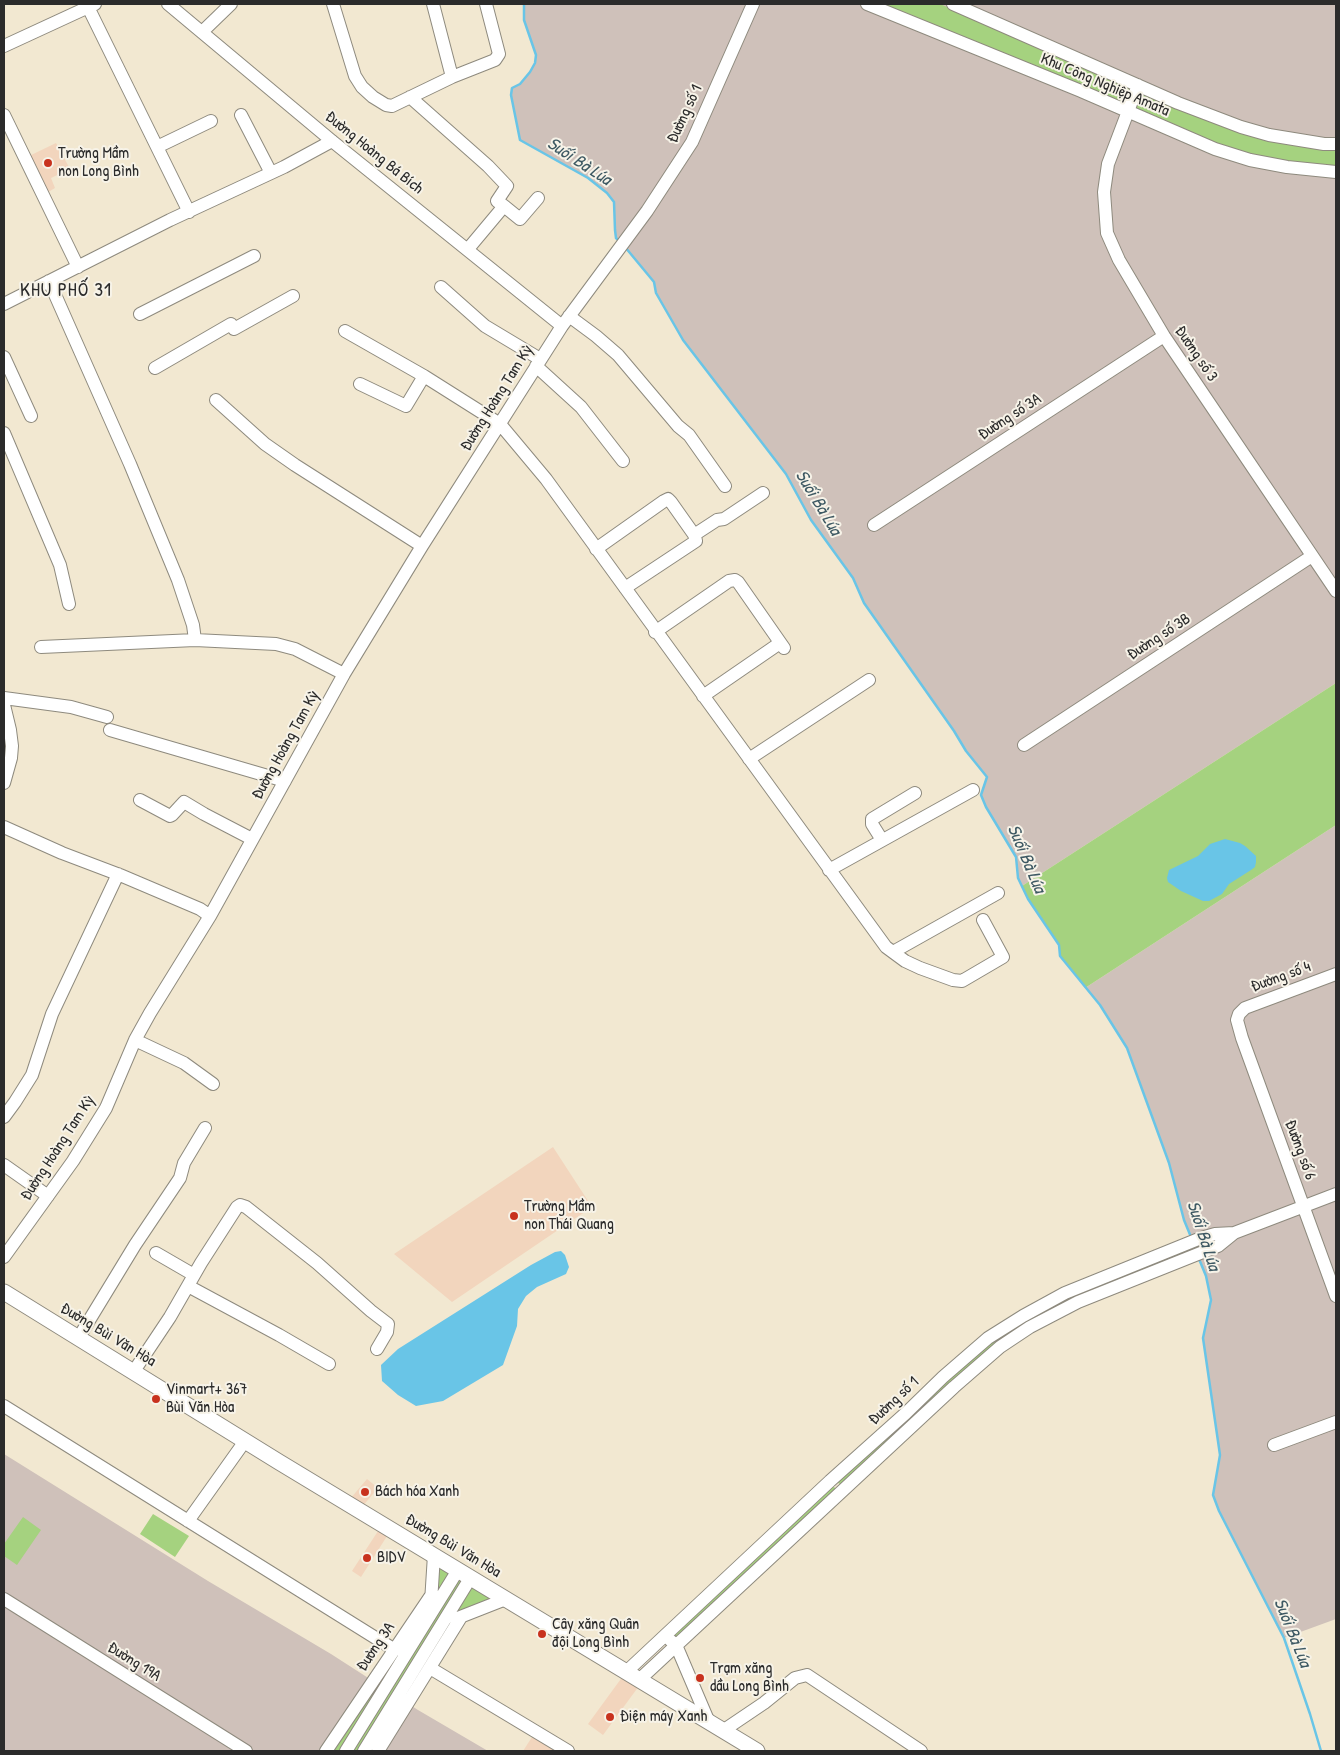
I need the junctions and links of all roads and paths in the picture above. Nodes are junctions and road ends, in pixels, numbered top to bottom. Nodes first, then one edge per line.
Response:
1 (168, 4) edge
2 (231, 4) edge
3 (333, 4) edge
4 (433, 4) edge
5 (486, 4) edge
6 (753, 4) edge
7 (867, 4) edge
8 (953, 4) edge
9 (92, 6) edge
10 (202, 32) junction
11 (4, 46) edge
12 (452, 77) junction
13 (1138, 85) junction
14 (410, 97) junction
15 (1127, 112) junction
16 (4, 115) edge
17 (240, 115) dead end
18 (211, 121) dead end
19 (332, 141) junction
20 (1336, 144) edge
21 (157, 147) junction
22 (1336, 172) edge
23 (271, 173) junction
24 (538, 198) dead end
25 (504, 206) junction
26 (189, 212) junction
27 (468, 249) junction
28 (254, 256) dead end
29 (613, 257) joint
30 (78, 267) junction
31 (49, 281) junction
32 (441, 287) dead end
33 (293, 296) dead end
34 (4, 302) edge
35 (140, 314) dead end
36 (566, 321) junction
37 (345, 331) dead end
38 (1164, 336) junction
39 (4, 357) edge
40 (538, 363) junction
41 (155, 368) dead end
42 (424, 376) junction
43 (360, 384) dead end
44 (216, 400) dead end
45 (31, 416) dead end
46 (500, 424) junction
47 (4, 433) edge
48 (623, 461) dead end
49 (725, 486) dead end
50 (763, 493) dead end
51 (874, 525) dead end
52 (694, 535) junction
53 (422, 546) junction
54 (596, 549) junction
55 (1312, 556) junction
56 (625, 588) junction
57 (1336, 591) edge
58 (69, 604) dead end
59 (655, 632) junction
60 (195, 640) junction
61 (41, 648) dead end
62 (344, 674) junction
63 (869, 680) dead end
64 (704, 696) junction
65 (4, 698) edge
66 (4, 710) edge
67 (107, 717) dead end
68 (110, 730) dead end
69 (1024, 745) dead end
70 (749, 759) junction
71 (285, 781) junction
72 (4, 783) edge
73 (973, 790) dead end
74 (915, 793) dead end
75 (140, 800) dead end
76 (4, 827) edge
77 (252, 839) junction
78 (882, 840) junction
79 (829, 870) junction
80 (118, 874) junction
81 (998, 893) dead end
82 (210, 916) junction
83 (983, 920) dead end
84 (893, 952) junction
85 (1336, 974) edge
86 (1239, 1014) joint
87 (135, 1040) junction
88 (213, 1084) dead end
89 (4, 1117) edge
90 (206, 1128) dead end
91 (4, 1164) edge
92 (1336, 1194) edge
93 (48, 1196) junction
94 (1304, 1206) junction
95 (1234, 1234) junction
96 (156, 1253) dead end
97 (4, 1257) edge
98 (191, 1281) junction
99 (4, 1292) edge
100 (1336, 1296) edge
101 (1023, 1316) junction
102 (1030, 1327) junction
103 (78, 1338) junction
104 (377, 1349) dead end
105 (329, 1364) dead end
106 (134, 1371) junction
107 (4, 1406) edge
108 (1336, 1422) edge
109 (245, 1441) junction
110 (1274, 1446) dead end
111 (830, 1481) junction
112 (843, 1490) junction
113 (188, 1521) junction
114 (434, 1555) junction
115 (465, 1574) junction
116 (432, 1594) junction
117 (4, 1599) edge
118 (506, 1599) junction
119 (430, 1616) junction
120 (461, 1617) junction
121 (443, 1624) junction
122 (665, 1635) junction
123 (676, 1645) junction
124 (395, 1650) junction
125 (430, 1668) junction
126 (633, 1676) junction
127 (708, 1720) junction
128 (724, 1730) junction
129 (329, 1750) edge
130 (246, 1751) edge
131 (346, 1751) edge
132 (364, 1751) edge
133 (378, 1751) edge
134 (568, 1751) edge
135 (756, 1751) edge
136 (921, 1751) edge

1 - 10 street, Đường Hoàng Bá Bích
2 - 10 street
3 - 14 street
4 - 12 street
5 - 12 street
6 - 29 street, Đường số 1
7 - 15 street, Khu Công Nghiệp Amata
8 - 13 street, Khu Công Nghiệp Amata
9 - 11 street
9 - 21 street
10 - 19 street, Đường Hoàng Bá Bích
12 - 14 street
13 - 15 street, Đường số 3
13 - 20 street, Khu Công Nghiệp Amata
14 - 25 street
15 - 22 street, Khu Công Nghiệp Amata
15 - 38 street, Đường số 3
16 - 30 street
17 - 23 street
18 - 21 street
19 - 23 street
19 - 27 street, Đường Hoàng Bá Bích
21 - 26 street
23 - 26 street
24 - 25 street
25 - 27 street
26 - 30 street
27 - 36 street, Đường Hoàng Bá Bích
28 - 35 street
29 - 36 street, Đường Hoàng Tam Kỳ
30 - 31 street
31 - 34 street
31 - 60 street
32 - 40 street
33 - 41 street
36 - 40 street, Đường Hoàng Tam Kỳ
36 - 49 street, Đường Hoàng Bá Bích
37 - 42 street
38 - 51 street, Đường số 3A
38 - 55 street, Đường số 3
39 - 45 street
40 - 46 street, Đường Hoàng Tam Kỳ
40 - 48 street
42 - 43 street
42 - 46 street
44 - 53 street
46 - 53 street, Đường Hoàng Tam Kỳ
46 - 54 street
47 - 58 street
50 - 52 street
52 - 54 street
52 - 56 street
53 - 62 street, Đường Hoàng Tam Kỳ
54 - 56 street
55 - 57 street, Đường số 3
55 - 69 street, Đường số 3B
56 - 59 street
59 - 64 street
59 - 64 street
60 - 61 street
60 - 62 street
62 - 71 street, Đường Hoàng Tam Kỳ
63 - 70 street
64 - 70 street
65 - 67 street
66 - 72 street
68 - 71 street
70 - 79 street
71 - 77 street, Đường Hoàng Tam Kỳ
73 - 78 street
74 - 78 street
75 - 77 street
76 - 80 street
77 - 82 street, Đường Hoàng Tam Kỳ
78 - 79 street
79 - 84 street
80 - 82 street
80 - 89 street
81 - 84 street
82 - 87 street, Đường Hoàng Tam Kỳ
83 - 84 street
85 - 86 street, Đường số 4
86 - 94 street, Đường số 6
87 - 88 street
87 - 93 street, Đường Hoàng Tam Kỳ
90 - 103 street
91 - 93 street
92 - 94 street, Đường số 1
93 - 97 street, Đường Hoàng Tam Kỳ
94 - 95 street, Đường số 1
94 - 100 street, Đường số 6
95 - 101 street, Đường số 1
95 - 102 street, Đường số 1
96 - 98 street
98 - 104 street
98 - 105 street
98 - 106 street
99 - 103 main road, Đường Bùi Văn Hòa
101 - 102 street
101 - 111 street, Đường số 1
102 - 112 street, Đường số 1
103 - 106 main road, Đường Bùi Văn Hòa
106 - 109 main road, Đường Bùi Văn Hòa
107 - 113 street
108 - 110 street
109 - 113 street
109 - 114 main road, Đường Bùi Văn Hòa
111 - 112 street
111 - 122 street, Đường số 1
112 - 123 street, Đường số 1
113 - 124 street
114 - 115 main road, Đường Bùi Văn Hòa
114 - 116 street
115 - 118 main road, Đường Bùi Văn Hòa
115 - 119 street, Đường 3A
115 - 121 street
116 - 119 street
116 - 124 street, Đường 3A
117 - 130 street, Đường 19A
118 - 120 street
118 - 126 main road, Đường Bùi Văn Hòa
119 - 131 street, Đường 3A
120 - 121 street
120 - 125 street
121 - 132 street
122 - 123 street
122 - 126 street, Đường số 1
123 - 126 street, Đường số 1
123 - 127 street
124 - 129 street, Đường 3A
125 - 133 street
125 - 134 street
126 - 127 main road, Đường Bùi Văn Hòa
127 - 128 main road, Đường Bùi Văn Hòa
128 - 135 main road, Đường Bùi Văn Hòa
128 - 136 street

